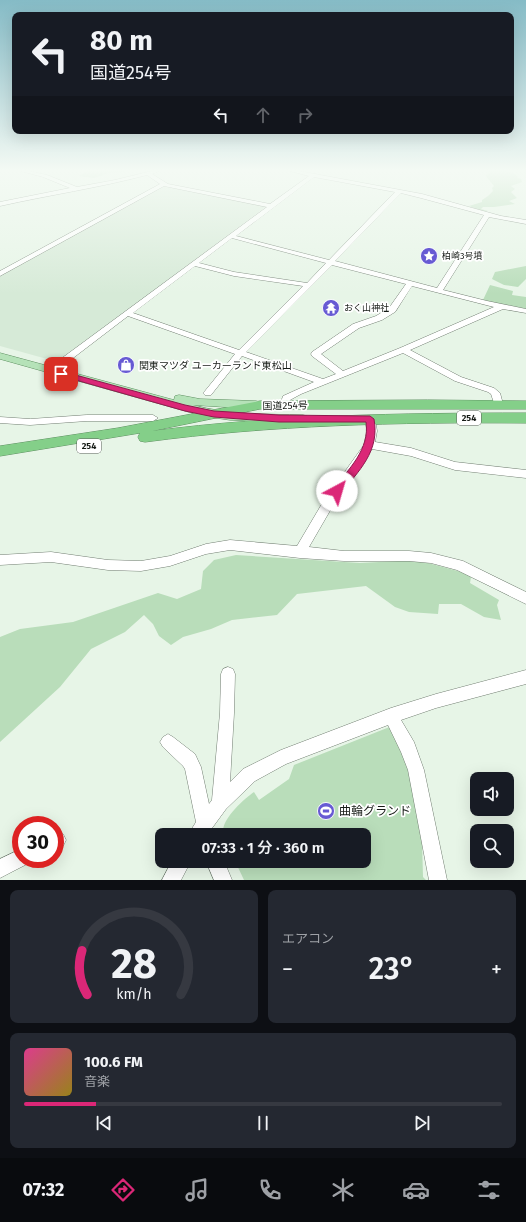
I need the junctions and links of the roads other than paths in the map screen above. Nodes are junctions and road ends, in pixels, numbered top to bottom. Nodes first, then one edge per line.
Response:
1 (113, 212) edge
2 (262, 212) edge
3 (380, 212) edge
4 (477, 212) edge
5 (487, 215) junction
6 (526, 215) edge
7 (512, 220) junction
8 (526, 222) edge
9 (230, 236) junction
10 (331, 262) junction
11 (194, 264) junction
12 (0, 274) edge
13 (410, 283) junction
14 (309, 285) junction
15 (439, 291) junction
16 (504, 306) junction
17 (526, 311) edge
18 (126, 314) junction
19 (0, 350) edge
20 (403, 350) junction
21 (240, 353) junction
22 (0, 356) edge
23 (57, 366) junction
24 (342, 374) junction
25 (323, 382) junction
26 (208, 393) dead end
27 (173, 401) junction
28 (498, 404) junction
29 (285, 405) junction
30 (526, 405) edge
31 (260, 406) junction
32 (189, 414) junction
33 (214, 414) junction
34 (153, 418) dead end
35 (526, 418) edge
36 (348, 419) junction
37 (370, 419) junction
38 (0, 420) edge
39 (172, 428) junction
40 (369, 445) junction
41 (0, 451) edge
42 (0, 459) edge
43 (526, 474) edge
44 (300, 553) junction
45 (0, 560) edge
46 (526, 598) edge
47 (228, 674) dead end
48 (526, 677) edge
49 (391, 716) junction
50 (168, 742) dead end
51 (220, 804) junction
52 (202, 828) edge
53 (203, 828) edge
54 (12, 863) edge
55 (178, 868) edge
56 (218, 868) edge
57 (0, 869) edge
58 (171, 880) edge
59 (223, 880) edge
60 (438, 880) edge

1 - 12 street
2 - 9 street
3 - 10 street
4 - 5 street
5 - 7 street
5 - 15 street
6 - 7 street
7 - 8 street
9 - 10 street
9 - 11 street
10 - 13 street
10 - 14 street
11 - 14 street
11 - 18 street
13 - 15 street
13 - 24 street
14 - 21 street
15 - 16 street
16 - 17 street
16 - 20 street
18 - 21 street
18 - 23 street
19 - 23 main road
20 - 24 street
20 - 28 street
21 - 25 street
21 - 26 street
22 - 27 main road
23 - 27 main road
24 - 25 street
25 - 29 street
27 - 31 main road
27 - 32 main road
27 - 39 main road
28 - 29 highway, 国道254号 / 254
28 - 30 highway, 国道254号 / 254
29 - 31 highway, 国道254号 / 254
31 - 33 highway, 国道254号 / 254
32 - 33 highway, 国道254号 / 254
32 - 39 highway, 国道254号 / 254
33 - 36 main road
34 - 38 street
35 - 37 highway, 国道254号 / 254
36 - 37 highway, 国道254号 / 254
36 - 39 highway, 国道254号 / 254
37 - 40 street
39 - 41 highway, 国道254号 / 254
39 - 42 highway, 国道254号 / 254
40 - 43 street
40 - 44 street
44 - 45 street
44 - 46 street
47 - 51 street
48 - 49 street
49 - 51 street
49 - 60 street
50 - 52 street
51 - 53 street
54 - 57 street
55 - 58 street
56 - 59 street

